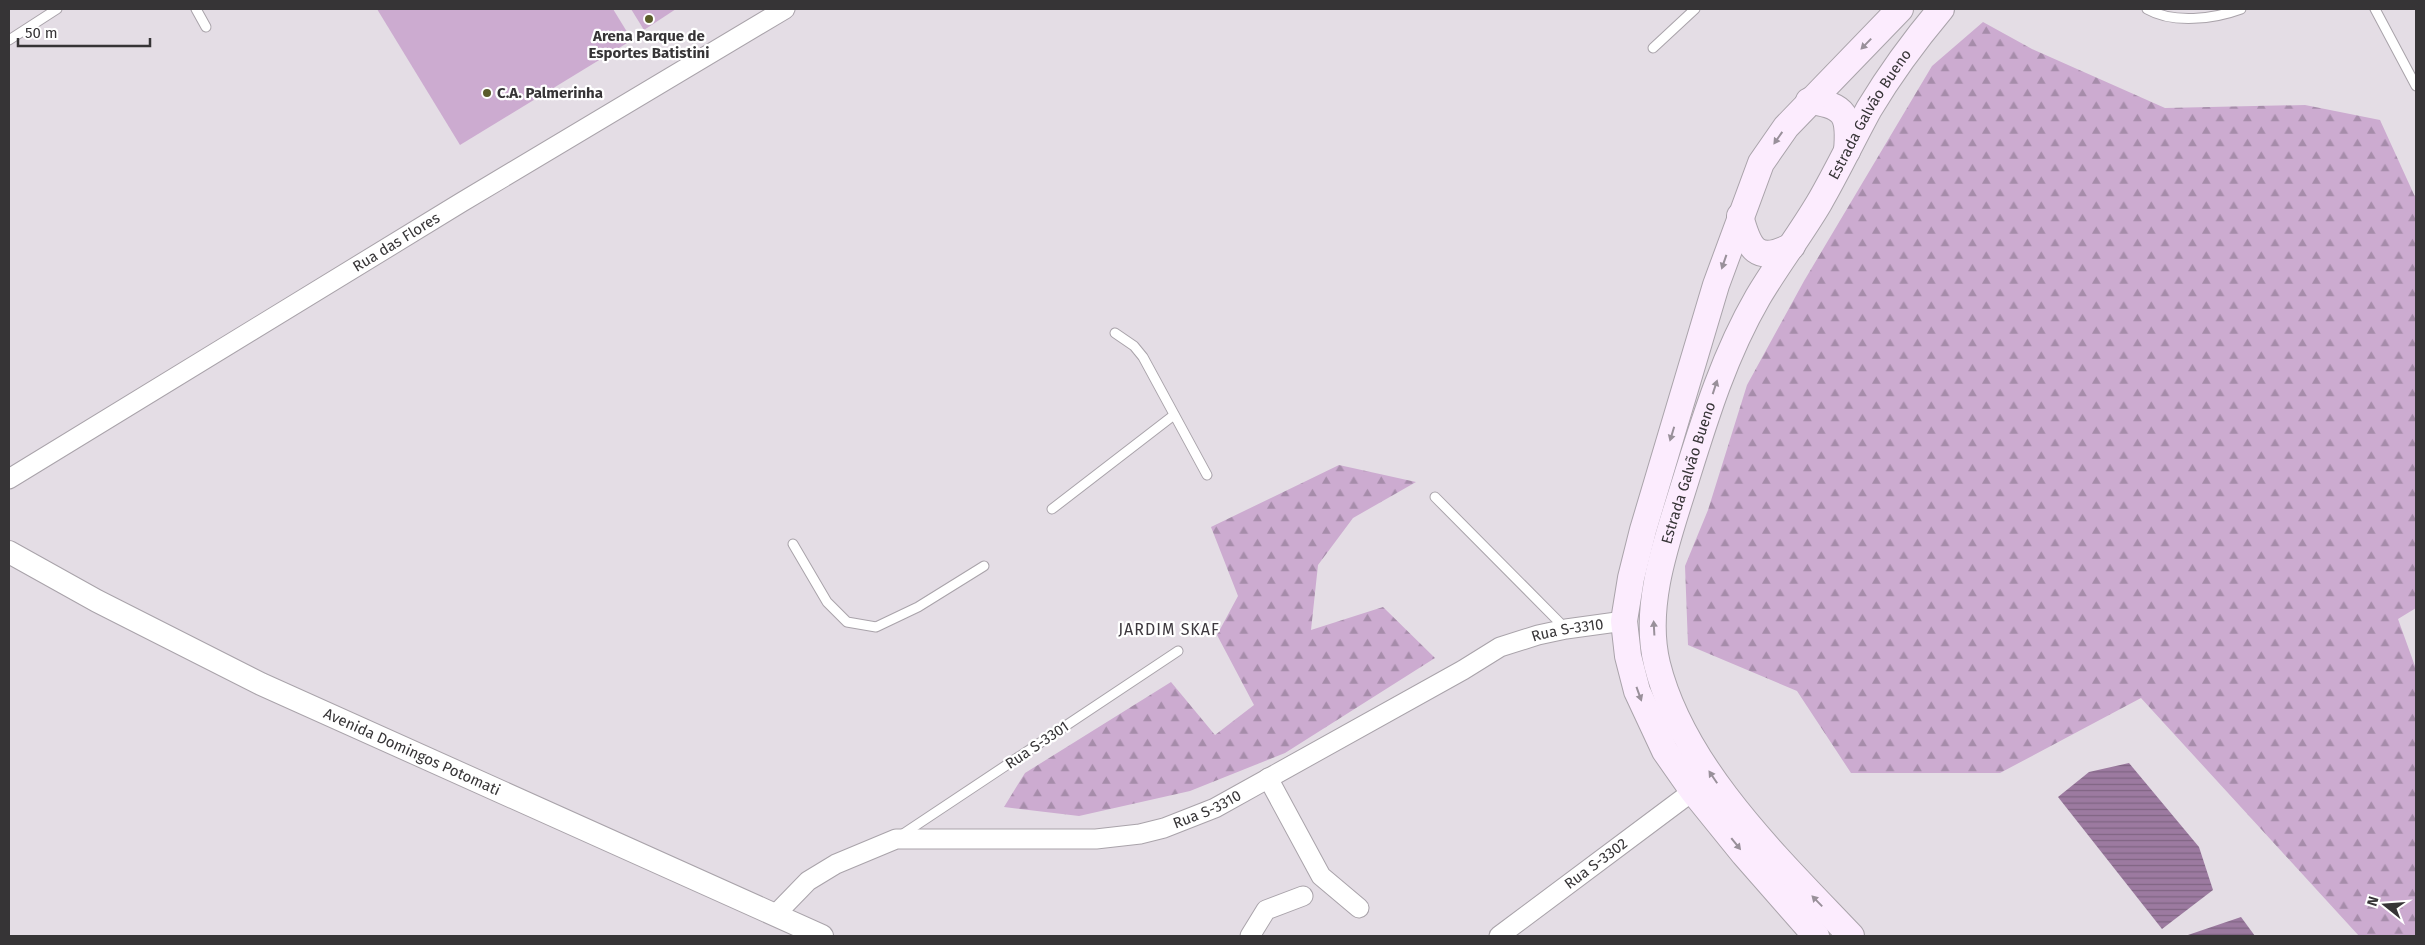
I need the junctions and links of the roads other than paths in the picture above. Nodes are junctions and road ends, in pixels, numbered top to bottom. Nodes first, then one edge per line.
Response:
1 (57, 9) edge
2 (196, 9) edge
3 (785, 9) edge
4 (1695, 9) edge
5 (1900, 9) edge
6 (1941, 9) edge
7 (2147, 9) edge
8 (2241, 9) edge
9 (2375, 9) edge
10 (206, 27) dead end
11 (9, 40) edge
12 (1653, 48) dead end
13 (2416, 86) edge
14 (1809, 101) junction
15 (1847, 151) junction
16 (1740, 216) junction
17 (1792, 246) junction
18 (1115, 333) dead end
19 (1174, 415) junction
20 (1207, 475) dead end
21 (9, 479) edge
22 (1435, 497) dead end
23 (1052, 509) dead end
24 (793, 544) dead end
25 (9, 552) edge
26 (984, 566) dead end
27 (1624, 621) junction
28 (1566, 629) junction
29 (1178, 651) dead end
30 (1268, 778) junction
31 (1693, 791) junction
32 (896, 839) junction
33 (1303, 896) dead end
34 (1359, 908) dead end
35 (774, 915) junction
36 (822, 936) edge
37 (1250, 936) edge
38 (1499, 936) edge
39 (1816, 936) edge
40 (1851, 936) edge

1 - 11 lane
2 - 10 lane
3 - 21 street, Rua das Flores
4 - 12 lane
5 -> 14 main road, Estrada Galvão Bueno
6 - 15 main road, Estrada Galvão Bueno
7 - 8 lane
9 - 13 lane
14 - 15 main road
14 -> 16 main road, Estrada Galvão Bueno
15 - 17 main road, Estrada Galvão Bueno
16 - 17 main road
16 -> 27 main road, Estrada Galvão Bueno
40 -> 17 main road, Estrada Galvão Bueno
18 - 19 lane
19 - 20 lane
19 - 23 lane
22 - 28 lane
24 - 26 lane
25 - 35 street, Avenida Domingos Potomati
27 - 28 street, Rua S-3310
27 -> 31 main road, Estrada Galvão Bueno
28 - 30 street, Rua S-3310
29 - 32 lane, Rua S-3301
30 - 32 street, Rua S-3310
30 - 34 street
31 - 38 street, Rua S-3302
31 -> 39 main road, Estrada Galvão Bueno
32 - 35 street, Rua S-3310
33 - 37 street
35 - 36 street, Avenida Domingos Potomati

